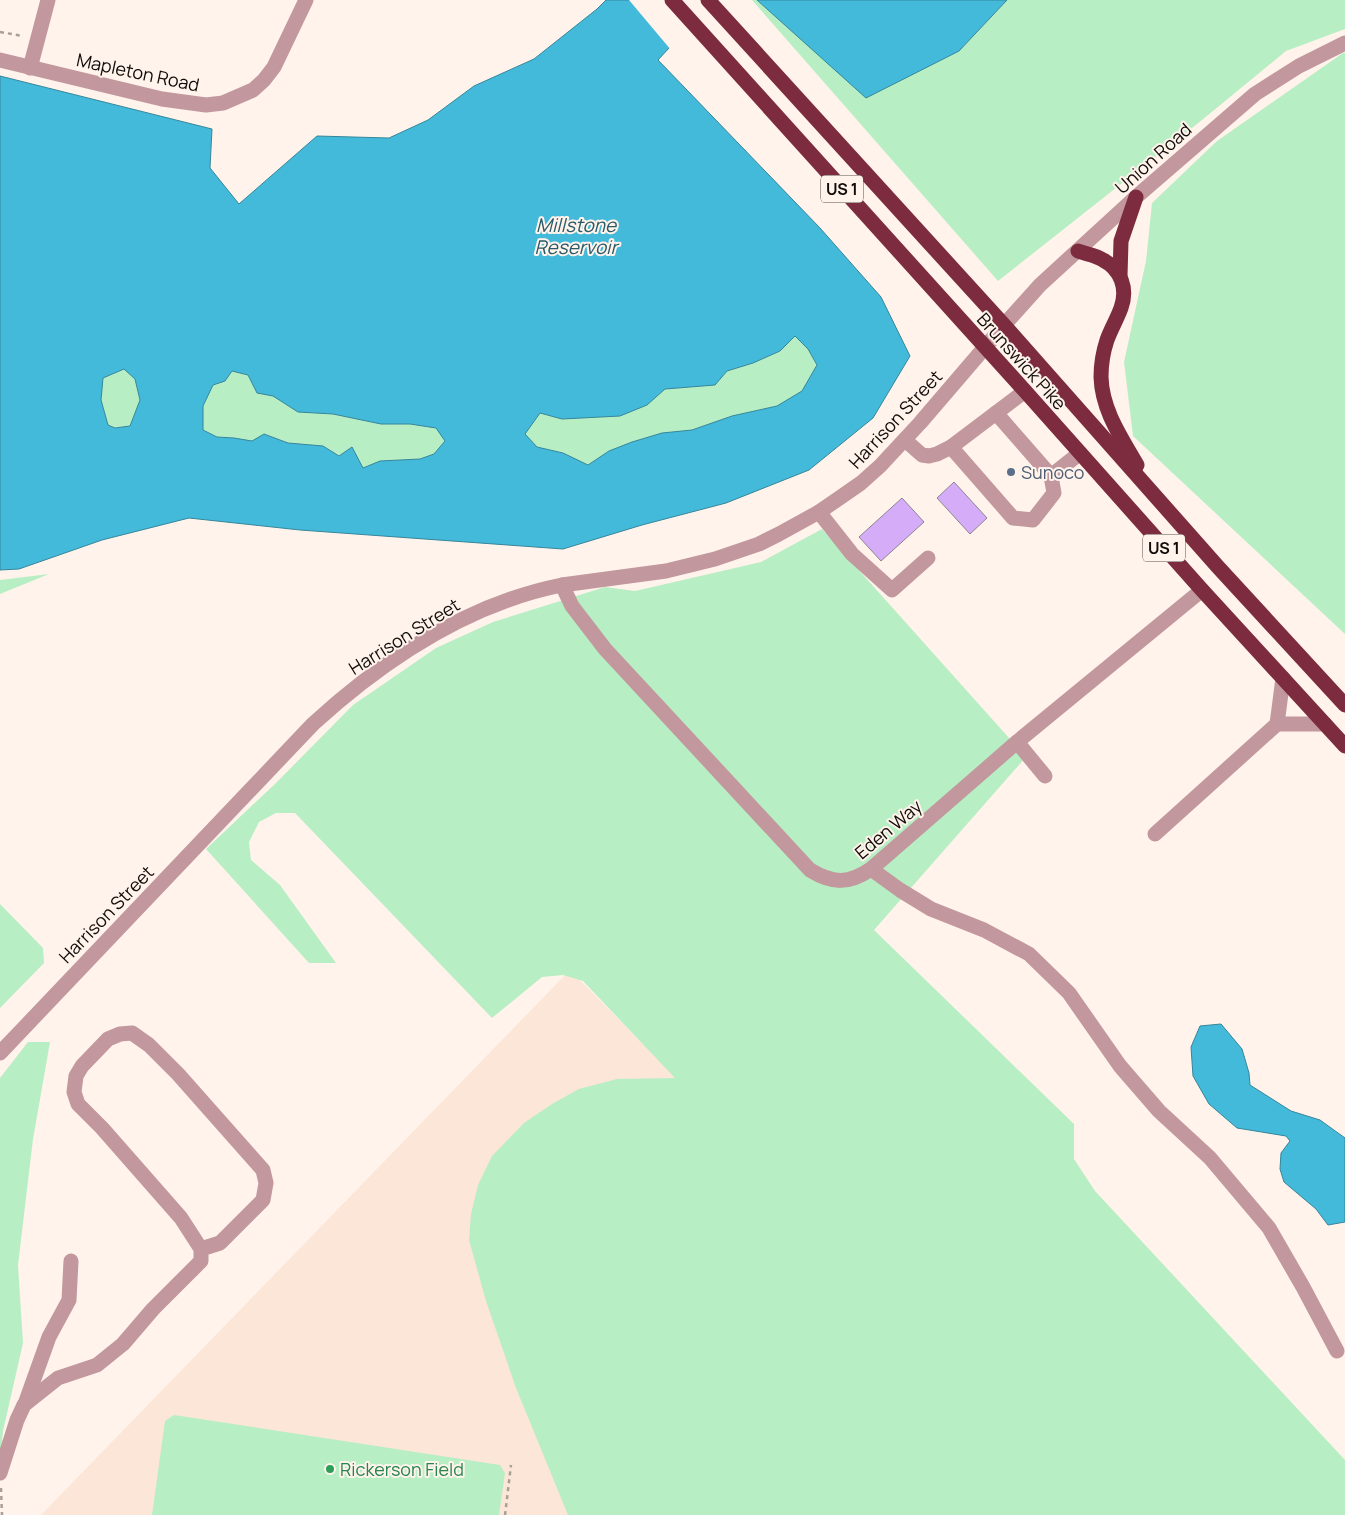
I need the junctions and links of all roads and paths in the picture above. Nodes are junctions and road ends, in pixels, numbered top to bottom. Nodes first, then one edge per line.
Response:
1 (48, 0) edge
2 (306, 0) edge
3 (672, 0) edge
4 (713, 5) edge
5 (0, 32) edge
6 (38, 37) junction
7 (1345, 43) edge
8 (0, 60) edge
9 (30, 68) junction
10 (1136, 197) junction
11 (1078, 251) junction
12 (1120, 276) junction
13 (1004, 325) junction
14 (985, 348) junction
15 (1025, 391) junction
16 (996, 414) junction
17 (905, 440) junction
18 (951, 447) junction
19 (1080, 453) junction
20 (1051, 476) junction
21 (1156, 496) junction
22 (819, 512) junction
23 (928, 558) dead end
24 (562, 585) junction
25 (1202, 590) junction
26 (1283, 678) junction
27 (1345, 705) edge
28 (1277, 724) junction
29 (1325, 724) junction
30 (1017, 742) junction
31 (1345, 746) edge
32 (1045, 776) dead end
33 (1155, 834) dead end
34 (872, 869) junction
35 (0, 1052) edge
36 (201, 1249) junction
37 (71, 1261) dead end
38 (1337, 1351) dead end
39 (24, 1406) junction
40 (511, 1465) dead end
41 (0, 1473) edge
42 (0, 1484) edge
43 (2, 1515) edge
44 (505, 1515) edge

1 - 6 street
2 - 9 street, Mapleton Road
3 - 14 highway, Brunswick Pike / US 1
4 - 13 highway, Brunswick Pike / US 1
5 - 6 path
6 - 9 street
7 - 10 street, Union Road
8 - 9 street, Mapleton Road
10 - 11 street, Union Road
10 - 12 highway
11 - 12 highway
11 - 13 street, Union Road
12 - 21 highway
13 - 14 street, Harrison Street
13 - 21 highway, Brunswick Pike / US 1
14 - 15 highway, Brunswick Pike / US 1
14 - 17 street, Harrison Street
15 - 16 street
15 - 19 highway, Brunswick Pike / US 1
16 - 18 street
16 - 20 street
17 - 18 street
17 - 22 street, Harrison Street
18 - 20 street
19 - 20 street
19 - 25 highway, Brunswick Pike / US 1
21 - 27 highway, Brunswick Pike / US 1
22 - 23 street
22 - 24 street, Harrison Street
24 - 34 street, Eden Way
24 - 35 street, Harrison Street
25 - 26 highway, Brunswick Pike / US 1
25 - 30 street, Eden Way
26 - 28 street
26 - 29 highway, Brunswick Pike / US 1
28 - 29 street
28 - 33 street
29 - 31 highway, Brunswick Pike / US 1
30 - 32 street
30 - 34 street, Eden Way
34 - 38 street
36 - 36 street
36 - 39 street
37 - 39 street
39 - 41 street
40 - 44 path
42 - 43 path

